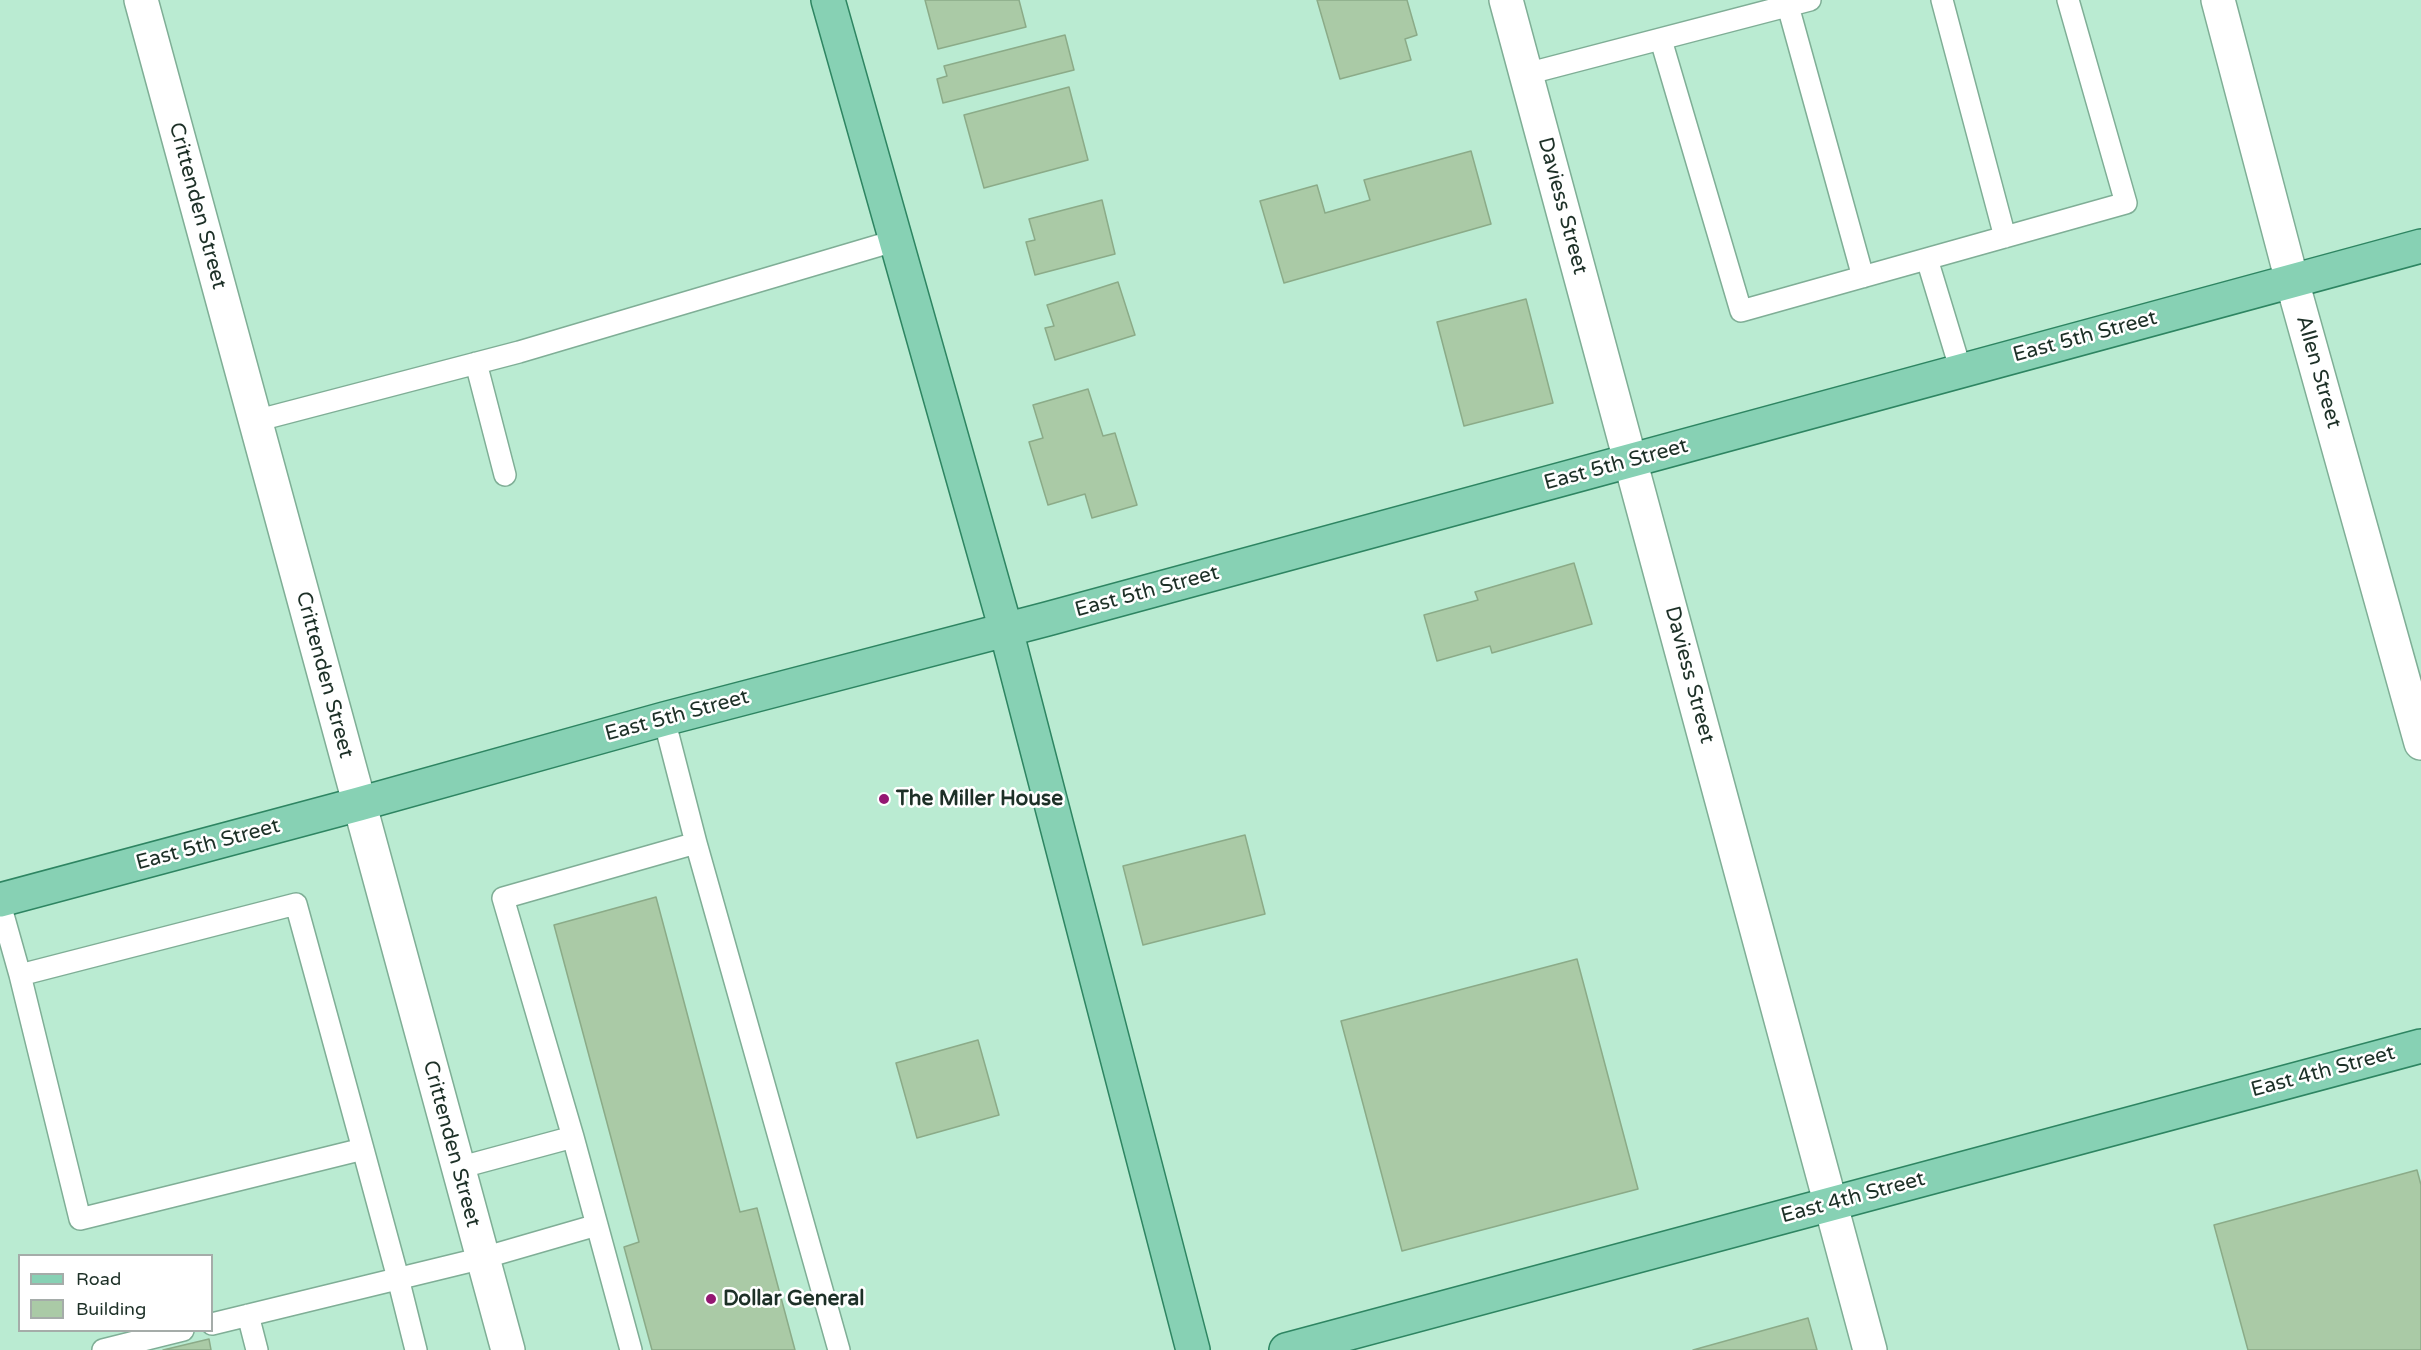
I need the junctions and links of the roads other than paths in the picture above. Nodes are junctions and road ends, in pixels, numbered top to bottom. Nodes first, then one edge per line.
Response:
1 (141, 0) edge
2 (828, 0) edge
3 (1506, 0) edge
4 (1810, 0) edge
5 (1942, 0) edge
6 (2068, 0) edge
7 (2218, 0) edge
8 (1788, 6) junction
9 (1661, 40) junction
10 (1526, 74) junction
11 (2005, 237) junction
12 (894, 241) junction
13 (2421, 246) edge
14 (1928, 259) junction
15 (1863, 277) junction
16 (2292, 281) junction
17 (476, 363) junction
18 (1962, 370) junction
19 (255, 421) junction
20 (1631, 460) junction
21 (505, 474) dead end
22 (1006, 630) junction
23 (2416, 704) edge
24 (664, 719) junction
25 (2421, 743) edge
26 (359, 804) junction
27 (696, 843) junction
28 (0, 902) edge
29 (20, 975) junction
30 (2421, 1046) edge
31 (573, 1137) junction
32 (363, 1149) junction
33 (458, 1168) junction
34 (1830, 1204) junction
35 (597, 1225) junction
36 (483, 1258) junction
37 (398, 1278) junction
38 (248, 1315) junction
39 (213, 1324) edge
40 (175, 1332) edge
41 (1324, 1345) edge
42 (103, 1350) edge
43 (257, 1350) edge
44 (416, 1350) edge
45 (508, 1350) edge
46 (631, 1350) edge
47 (839, 1350) edge
48 (1193, 1350) edge
49 (1286, 1350) edge
50 (1870, 1350) edge

1 - 19 street, Crittenden Street
2 - 12 main road
3 - 10 street, Daviess Street
4 - 8 lane
5 - 11 lane
6 - 11 lane
7 - 16 street, Allen Street
8 - 9 lane
8 - 15 lane
9 - 10 lane
9 - 15 lane
10 - 20 street, Daviess Street
11 - 14 lane
12 - 17 lane
12 - 22 main road
13 - 16 main road, East 5th Street
14 - 15 lane
14 - 18 lane
16 - 18 main road, East 5th Street
16 - 23 street, Allen Street
17 - 19 lane
17 - 21 lane
18 - 20 main road, East 5th Street
19 - 26 street, Crittenden Street
20 - 22 main road, East 5th Street
20 - 34 street, Daviess Street
22 - 24 main road, East 5th Street
22 - 48 main road
23 - 25 street, Allen Street
24 - 26 main road, East 5th Street
24 - 27 lane
26 - 28 main road, East 5th Street
26 - 33 street, Crittenden Street
27 - 31 lane
27 - 47 lane
28 - 29 lane
29 - 32 lane
29 - 32 lane
30 - 34 main road, East 4th Street
31 - 33 lane
31 - 35 lane
32 - 37 lane
33 - 36 street, Crittenden Street
34 - 41 main road, East 4th Street
34 - 50 street, Daviess Street
35 - 36 lane
35 - 46 lane
36 - 37 lane
36 - 45 street, Crittenden Street
37 - 38 lane
37 - 44 lane
38 - 39 lane
38 - 43 lane
40 - 42 lane
41 - 49 main road, East 4th Street

